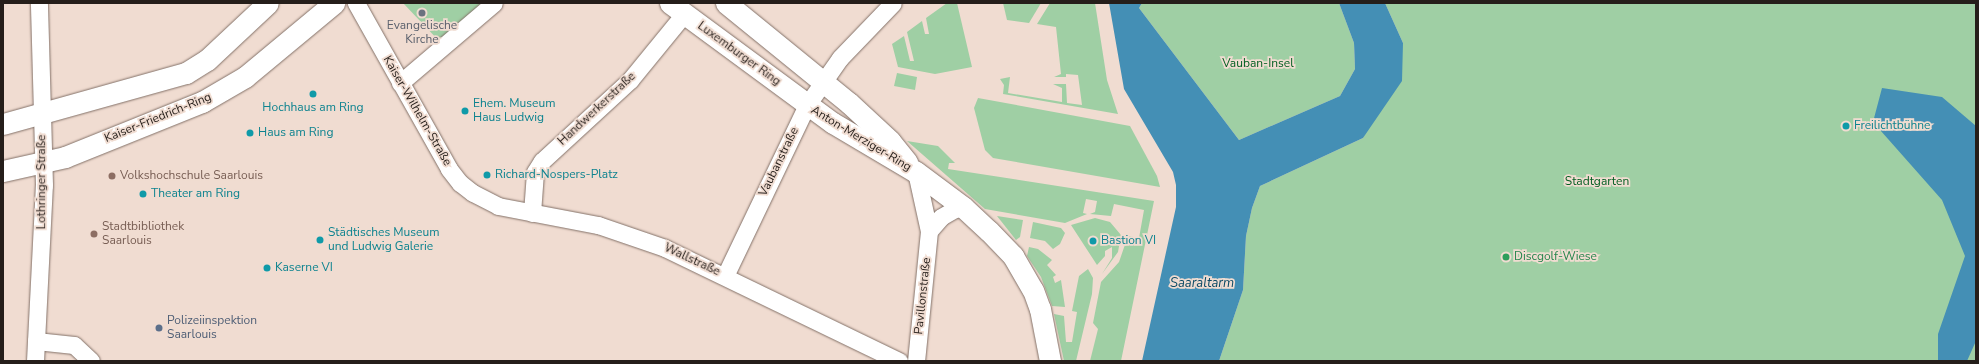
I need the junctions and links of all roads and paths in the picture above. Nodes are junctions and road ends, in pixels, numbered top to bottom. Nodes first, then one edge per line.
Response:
1 (39, 3) edge
2 (268, 3) edge
3 (334, 3) edge
4 (356, 3) edge
5 (494, 3) edge
6 (726, 3) edge
7 (893, 3) edge
8 (677, 8) edge
9 (823, 81) junction
10 (400, 84) junction
11 (807, 105) junction
12 (41, 112) junction
13 (3, 124) edge
14 (43, 164) junction
15 (3, 171) edge
16 (916, 172) junction
17 (473, 193) joint
18 (963, 207) junction
19 (532, 213) junction
20 (929, 231) junction
21 (725, 276) junction
22 (36, 341) junction
23 (35, 361) edge
24 (91, 361) edge
25 (899, 361) edge
26 (916, 361) edge
27 (1050, 361) edge

1 - 12 street, Lothringer Straße
2 - 12 street
3 - 14 street, Kaiser-Friedrich-Ring
4 - 10 street, Kaiser-Wilhelm-Straße
5 - 10 street
6 - 9 street
7 - 9 street, Vaubanstraße
8 - 11 street, Luxemburger Ring
8 - 19 street, Handwerkerstraße
9 - 11 street, Vaubanstraße
9 - 16 street, Anton-Merziger-Ring
10 - 17 street, Kaiser-Wilhelm-Straße
11 - 16 street, Anton-Merziger-Ring
11 - 21 street, Vaubanstraße
12 - 13 street
12 - 14 street, Lothringer Straße
14 - 15 street, Kaiser-Friedrich-Ring
14 - 22 street, Lothringer Straße
16 - 18 street, Anton-Merziger-Ring
16 - 20 street, Pavillonstraße
17 - 19 street, Wallstraße
18 - 20 street
18 - 27 street, Anton-Merziger-Ring
19 - 21 street, Wallstraße
20 - 26 street, Pavillonstraße
21 - 25 street, Wallstraße
22 - 23 street, Lothringer Straße
22 - 24 street

